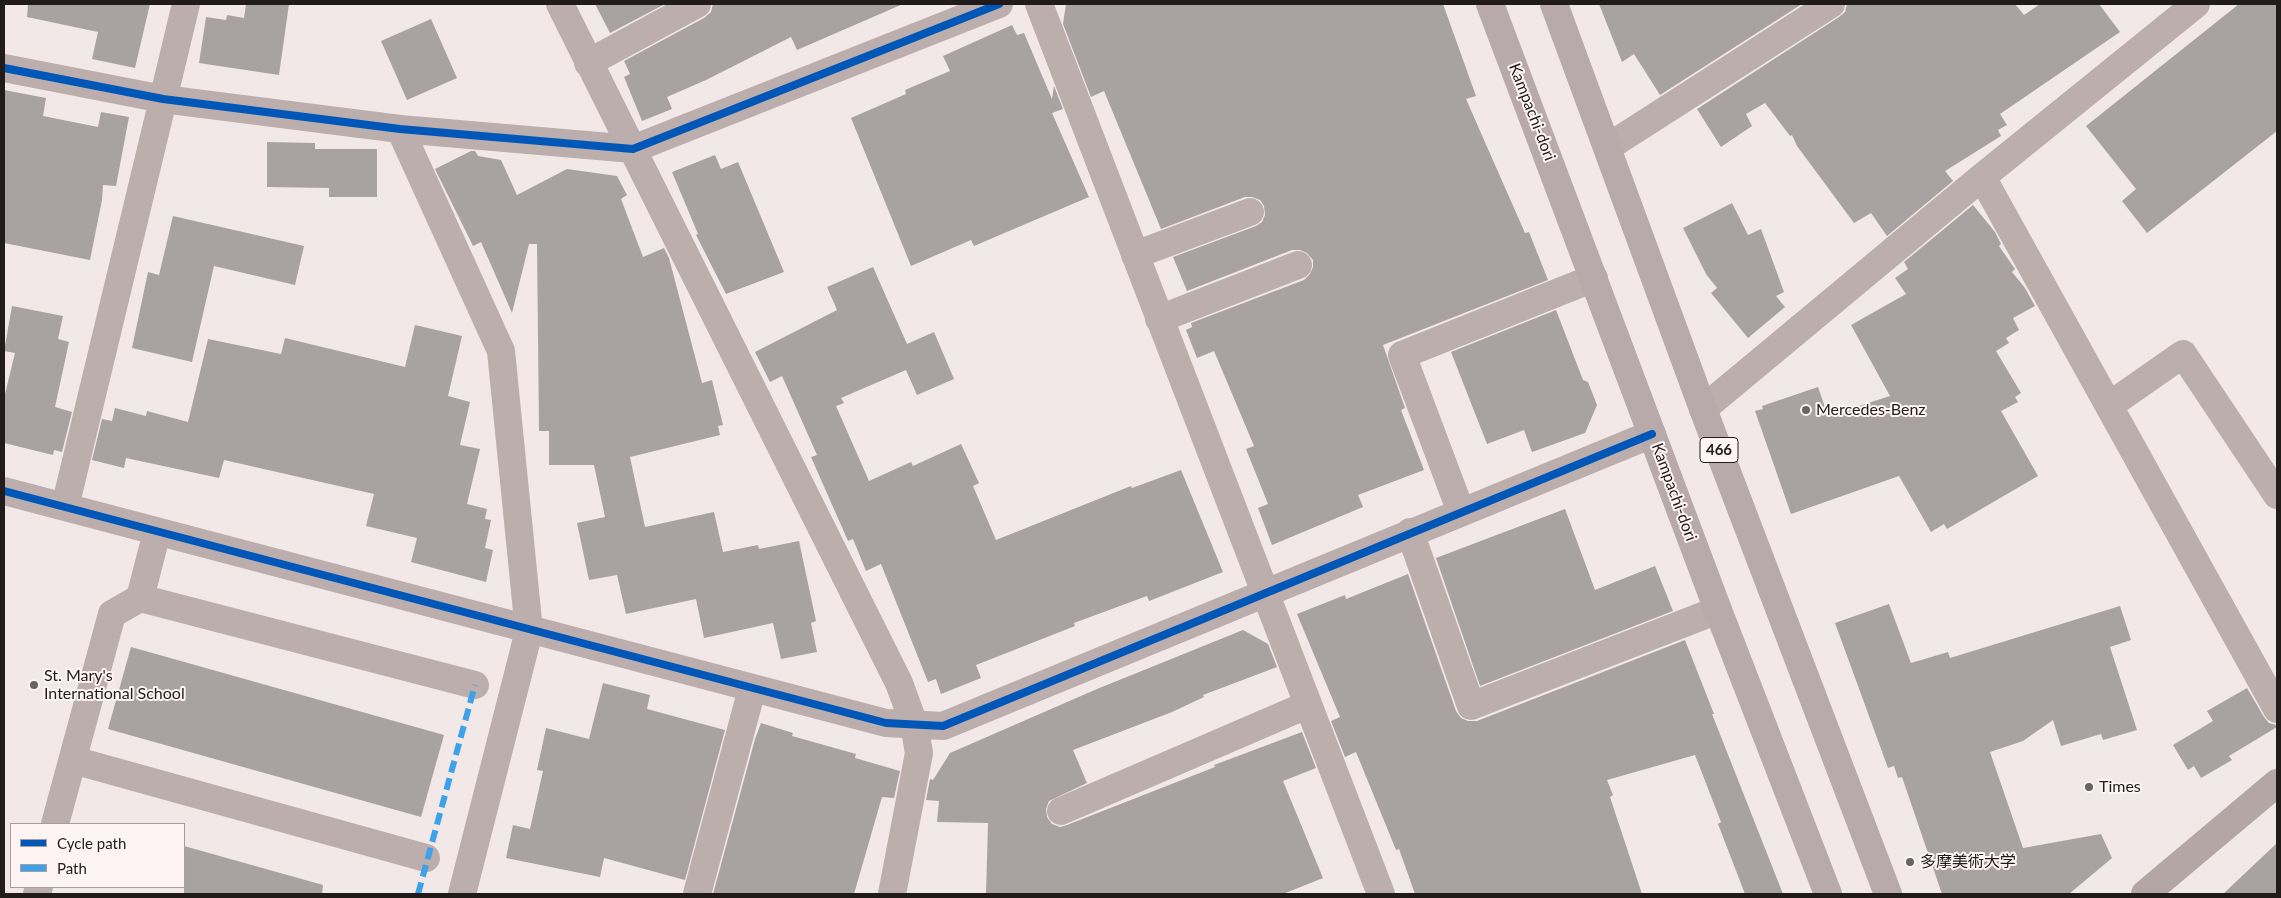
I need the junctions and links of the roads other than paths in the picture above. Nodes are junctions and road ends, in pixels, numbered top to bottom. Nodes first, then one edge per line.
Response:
1 (186, 4) edge
2 (560, 4) edge
3 (697, 4) edge
4 (999, 4) edge
5 (1039, 4) edge
6 (1490, 4) edge
7 (1554, 4) edge
8 (1831, 4) edge
9 (2196, 4) edge
10 (588, 63) junction
11 (4, 68) edge
12 (163, 100) junction
13 (400, 128) junction
14 (1608, 147) junction
15 (633, 149) junction
16 (1982, 178) junction
17 (1250, 212) dead end
18 (1135, 256) junction
19 (1298, 265) dead end
20 (1594, 278) junction
21 (1159, 319) junction
22 (2110, 405) junction
23 (1704, 409) junction
24 (1652, 434) junction
25 (4, 492) edge
26 (2277, 495) edge
27 (65, 507) junction
28 (1461, 512) junction
29 (157, 532) junction
30 (1410, 532) junction
31 (1263, 592) junction
32 (140, 598) junction
33 (1718, 610) junction
34 (529, 631) junction
35 (475, 685) dead end
36 (752, 689) junction
37 (1307, 706) junction
38 (2277, 709) edge
39 (914, 724) junction
40 (73, 760) junction
41 (2277, 783) edge
42 (1060, 811) dead end
43 (55, 823) edge
44 (426, 858) dead end
45 (462, 894) edge
46 (698, 894) edge
47 (892, 894) edge
48 (1381, 894) edge
49 (1828, 894) edge
50 (1888, 894) edge
51 (2145, 894) edge

1 - 12 street
2 - 10 street
3 - 10 street
4 - 15 street
5 - 18 street
6 - 20 highway, Kampachi-dori
7 - 14 highway, 466
8 - 14 street
9 - 16 street
10 - 15 street
11 - 12 street
12 - 13 street
12 - 27 street
13 - 15 street
13 - 34 street
14 - 23 highway, 466
15 - 39 street
16 - 22 street
16 - 23 street
17 - 18 street
18 - 21 street
19 - 21 street
20 - 24 highway, Kampachi-dori
20 - 28 street
21 - 31 street
22 - 26 street
22 - 38 street
23 - 50 highway, 466
24 - 28 street
24 - 33 highway, Kampachi-dori
25 - 27 street
27 - 29 street
28 - 30 street
29 - 32 street
29 - 34 street
30 - 31 street
30 - 33 street
31 - 37 street
31 - 39 street
32 - 35 street
32 - 40 street
33 - 49 highway, Kampachi-dori
34 - 36 street
34 - 45 street
36 - 39 street
36 - 46 street
37 - 42 street
37 - 48 street
39 - 47 street
40 - 43 street
40 - 44 street
41 - 51 main road

